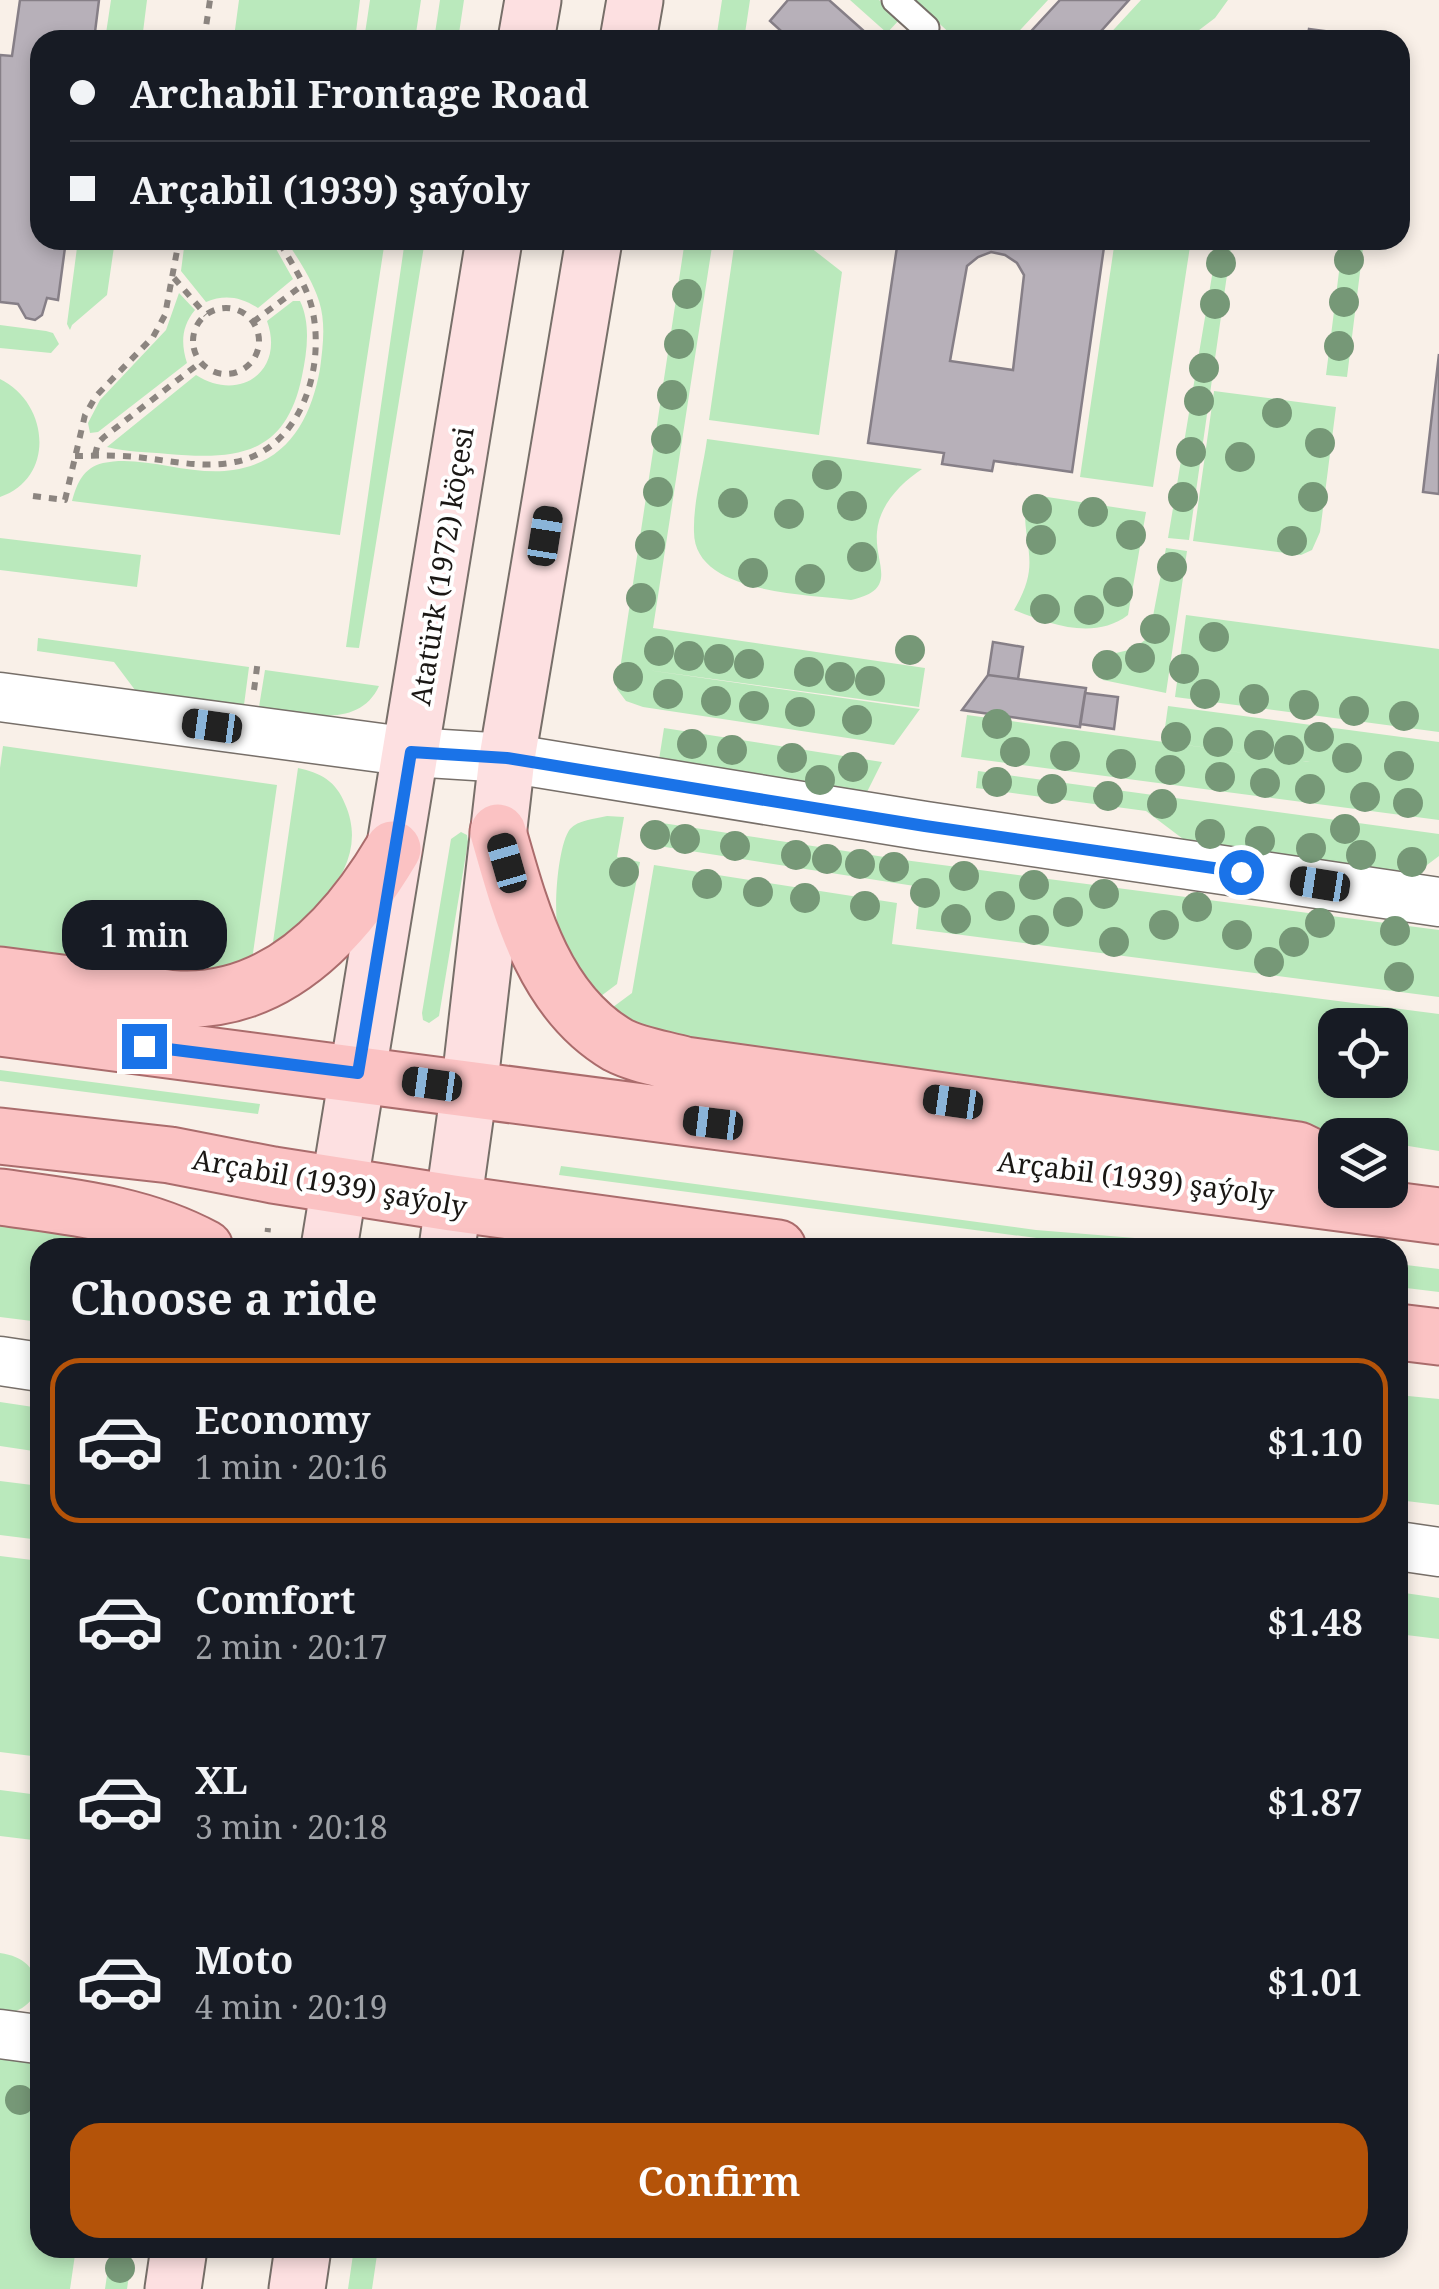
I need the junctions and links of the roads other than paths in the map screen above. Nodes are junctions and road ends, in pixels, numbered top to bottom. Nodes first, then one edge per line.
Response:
1 (533, 0) edge
2 (635, 0) edge
3 (896, 0) edge
4 (926, 28) dead end
5 (528, 30) edge
6 (630, 30) edge
7 (492, 250) edge
8 (592, 250) edge
9 (0, 697) edge
10 (411, 752) junction
11 (507, 758) junction
12 (498, 832) junction
13 (393, 849) junction
14 (1439, 902) edge
15 (0, 975) edge
16 (0, 1028) edge
17 (358, 1073) junction
18 (469, 1090) junction
19 (0, 1136) edge
20 (1318, 1160) edge
21 (338, 1184) junction
22 (0, 1197) edge
23 (1414, 1206) edge
24 (449, 1226) edge
25 (184, 1238) edge
26 (330, 1238) edge
27 (628, 1238) edge
28 (0, 1361) edge
29 (30, 1366) edge
30 (1408, 1547) edge
31 (1439, 1552) edge
32 (178, 2258) edge
33 (302, 2258) edge
34 (173, 2289) edge
35 (297, 2289) edge

1 - 5 main road
2 - 6 main road
3 - 4 lane
7 - 10 main road, Atatürk (1972) köçesi
8 - 11 main road
9 - 10 street
10 - 11 street
10 - 13 main road, Atatürk (1972) köçesi
11 - 12 main road
11 - 14 street
12 - 18 main road
12 - 20 main road
13 - 15 main road
13 - 17 main road, Atatürk (1972) köçesi
16 - 17 main road, Arçabil (1939) şaýoly
17 - 18 main road, Arçabil (1939) şaýoly
17 - 21 main road, Atatürk (1972) köçesi
18 - 23 main road, Arçabil (1939) şaýoly
18 - 24 main road
19 - 21 main road, Arçabil (1939) şaýoly
21 - 24 main road, Arçabil (1939) şaýoly
21 - 26 main road, Atatürk (1972) köçesi
22 - 25 main road
24 - 27 main road, Arçabil (1939) şaýoly
28 - 29 street
30 - 31 street
32 - 34 main road
33 - 35 main road

